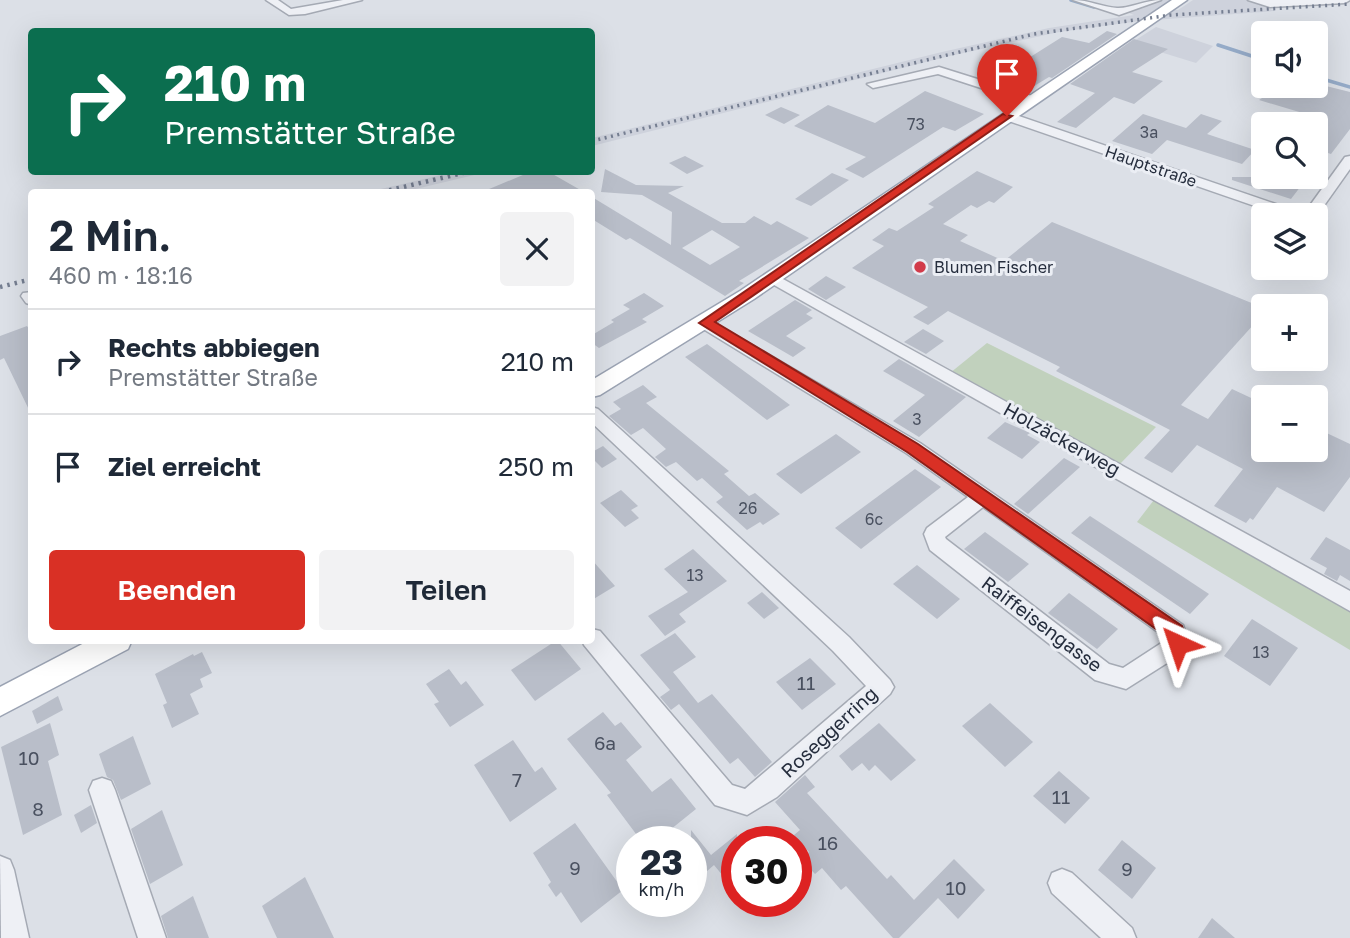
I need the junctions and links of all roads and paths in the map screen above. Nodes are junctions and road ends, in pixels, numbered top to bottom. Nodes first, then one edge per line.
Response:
1 (271, 0) edge
2 (356, 0) edge
3 (1078, 0) edge
4 (1156, 0) edge
5 (1181, 0) edge
6 (1253, 0) edge
7 (1345, 0) edge
8 (873, 84) dead end
9 (1031, 100) junction
10 (1007, 116) junction
11 (1348, 165) edge
12 (1259, 203) edge
13 (1319, 203) edge
14 (772, 278) junction
15 (706, 323) junction
16 (595, 388) edge
17 (595, 417) edge
18 (982, 496) junction
19 (1350, 601) edge
20 (595, 642) edge
21 (110, 644) edge
22 (0, 702) edge
23 (102, 790) dead end
24 (0, 870) edge
25 (1062, 883) dead end
26 (16, 938) edge
27 (152, 938) edge
28 (1122, 938) edge

1 - 2 street
3 - 4 street
5 - 9 main road
6 - 7 street
8 - 9 street
9 - 10 main road
10 - 12 street, Hauptstraße
10 - 14 main road
11 - 13 street
14 - 15 main road
14 - 19 street, Holzäckerweg
15 - 16 main road
15 - 18 street, Raiffeisengasse
17 - 20 street, Roseggerring
18 - 18 street, Raiffeisengasse
21 - 22 main road
23 - 27 street
24 - 26 street
25 - 28 street

